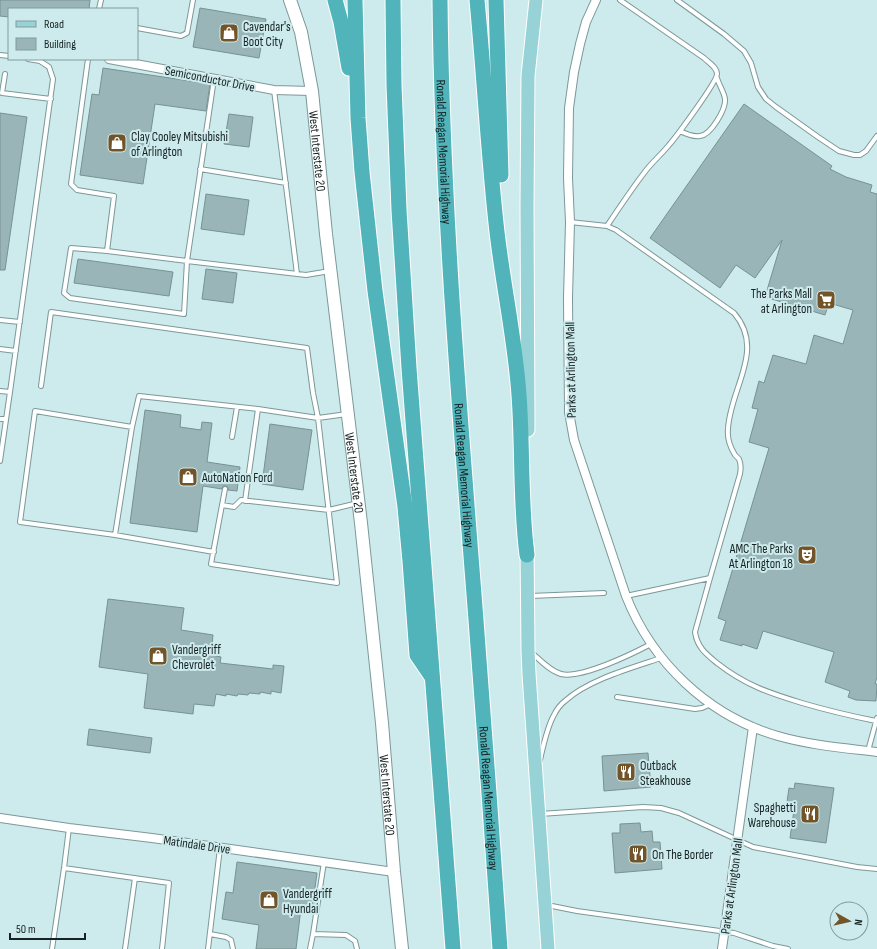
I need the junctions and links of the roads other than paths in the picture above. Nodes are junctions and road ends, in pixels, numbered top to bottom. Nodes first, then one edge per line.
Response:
1 (193, 0) edge
2 (290, 0) edge
3 (335, 0) edge
4 (355, 0) edge
5 (393, 0) edge
6 (440, 0) edge
7 (477, 0) edge
8 (496, 0) edge
9 (536, 0) edge
10 (596, 0) edge
11 (620, 0) edge
12 (676, 0) edge
13 (138, 28) edge
14 (34, 60) edge
15 (88, 60) edge
16 (115, 60) edge
17 (5, 74) dead end
18 (717, 78) junction
19 (214, 79) junction
20 (274, 90) junction
21 (312, 91) junction
22 (51, 98) junction
23 (358, 118) junction
24 (680, 130) junction
25 (877, 136) edge
26 (200, 168) junction
27 (286, 182) junction
28 (570, 222) junction
29 (607, 226) junction
30 (106, 251) junction
31 (187, 261) junction
32 (330, 271) junction
33 (298, 274) junction
34 (0, 320) edge
35 (20, 322) junction
36 (512, 332) junction
37 (0, 349) edge
38 (16, 351) junction
39 (41, 386) dead end
40 (0, 391) edge
41 (10, 392) junction
42 (237, 407) junction
43 (258, 409) junction
44 (347, 414) junction
45 (0, 418) edge
46 (318, 418) junction
47 (6, 419) junction
48 (132, 426) junction
49 (232, 437) dead end
50 (1, 447) edge
51 (0, 461) edge
52 (225, 489) dead end
53 (245, 501) junction
54 (358, 502) junction
55 (222, 505) junction
56 (329, 510) junction
57 (116, 535) junction
58 (214, 552) junction
59 (527, 555) junction
60 (710, 578) junction
61 (604, 593) dead end
62 (528, 596) junction
63 (626, 596) junction
64 (651, 644) junction
65 (528, 650) junction
66 (661, 658) junction
67 (432, 678) junction
68 (617, 698) dead end
69 (711, 704) junction
70 (877, 720) edge
71 (753, 727) junction
72 (868, 751) junction
73 (877, 752) edge
74 (536, 774) junction
75 (539, 814) junction
76 (0, 818) edge
77 (68, 828) junction
78 (738, 840) junction
79 (220, 848) junction
80 (324, 862) junction
81 (64, 868) junction
82 (877, 870) edge
83 (394, 872) junction
84 (135, 878) junction
85 (545, 905) junction
86 (724, 932) junction
87 (210, 934) junction
88 (313, 934) junction
89 (52, 949) edge
90 (125, 949) edge
91 (162, 949) edge
92 (208, 949) edge
93 (233, 949) edge
94 (310, 949) edge
95 (357, 949) edge
96 (402, 949) edge
97 (453, 949) edge
98 (500, 949) edge
99 (548, 949) edge
100 (722, 949) edge
101 (788, 949) edge

1 - 13 lane
2 - 21 main road, West Interstate 20
3 - 23 highway
4 - 23 highway
5 - 67 highway
6 - 98 highway, Ronald Reagan Memorial Highway
7 - 36 highway
8 - 36 highway
9 - 59 main road
10 - 28 street, Parks at Arlington Mall
11 - 18 lane
12 - 25 lane
14 - 22 lane
15 - 30 lane
16 - 19 street, Semiconductor Drive
17 - 22 lane
18 - 24 lane
18 - 24 lane
19 - 20 street, Semiconductor Drive
19 - 26 lane
20 - 21 street, Semiconductor Drive
20 - 27 lane
21 - 32 main road, West Interstate 20
22 - 35 lane
23 - 67 highway
24 - 29 lane
26 - 27 lane
26 - 31 lane
27 - 33 lane
28 - 29 lane
28 - 63 street, Parks at Arlington Mall
29 - 60 lane
30 - 31 lane
30 - 31 lane
31 - 33 lane
32 - 33 lane
32 - 44 main road, West Interstate 20
34 - 35 lane
35 - 38 lane
36 - 59 highway
37 - 38 lane
38 - 41 lane
39 - 46 lane
40 - 41 lane
41 - 47 lane
42 - 43 lane
42 - 48 lane
42 - 49 lane
43 - 46 lane
43 - 53 lane
44 - 46 lane
44 - 54 main road, West Interstate 20
45 - 47 lane
46 - 56 lane
47 - 50 lane
48 - 57 lane
48 - 57 lane
50 - 51 lane
52 - 55 lane
53 - 55 lane
53 - 56 lane
54 - 56 lane
54 - 83 main road, West Interstate 20
55 - 58 lane
56 - 58 lane
57 - 58 lane
59 - 62 main road
60 - 63 lane
60 - 70 lane
61 - 62 lane
62 - 65 main road
63 - 64 street, Parks at Arlington Mall
64 - 65 lane
64 - 66 street, Parks at Arlington Mall
65 - 74 main road
66 - 69 street, Parks at Arlington Mall
66 - 74 lane
67 - 97 highway
68 - 69 lane
69 - 71 street, Parks at Arlington Mall
70 - 72 lane
71 - 72 street, Parks at Arlington Mall
71 - 78 street, Parks at Arlington Mall
72 - 73 street, Parks at Arlington Mall
74 - 75 main road
75 - 78 lane
75 - 85 main road
76 - 77 street, Matindale Drive
77 - 79 street, Matindale Drive
77 - 81 lane
78 - 82 lane
78 - 86 street, Parks at Arlington Mall
79 - 80 street, Matindale Drive
79 - 87 lane
80 - 83 street, Matindale Drive
80 - 88 lane
81 - 84 lane
81 - 89 lane
83 - 96 main road, West Interstate 20
84 - 90 lane
84 - 91 lane
85 - 86 lane
85 - 99 main road
86 - 100 street, Parks at Arlington Mall
86 - 101 lane
87 - 92 lane
87 - 93 lane
88 - 94 lane
88 - 95 lane

